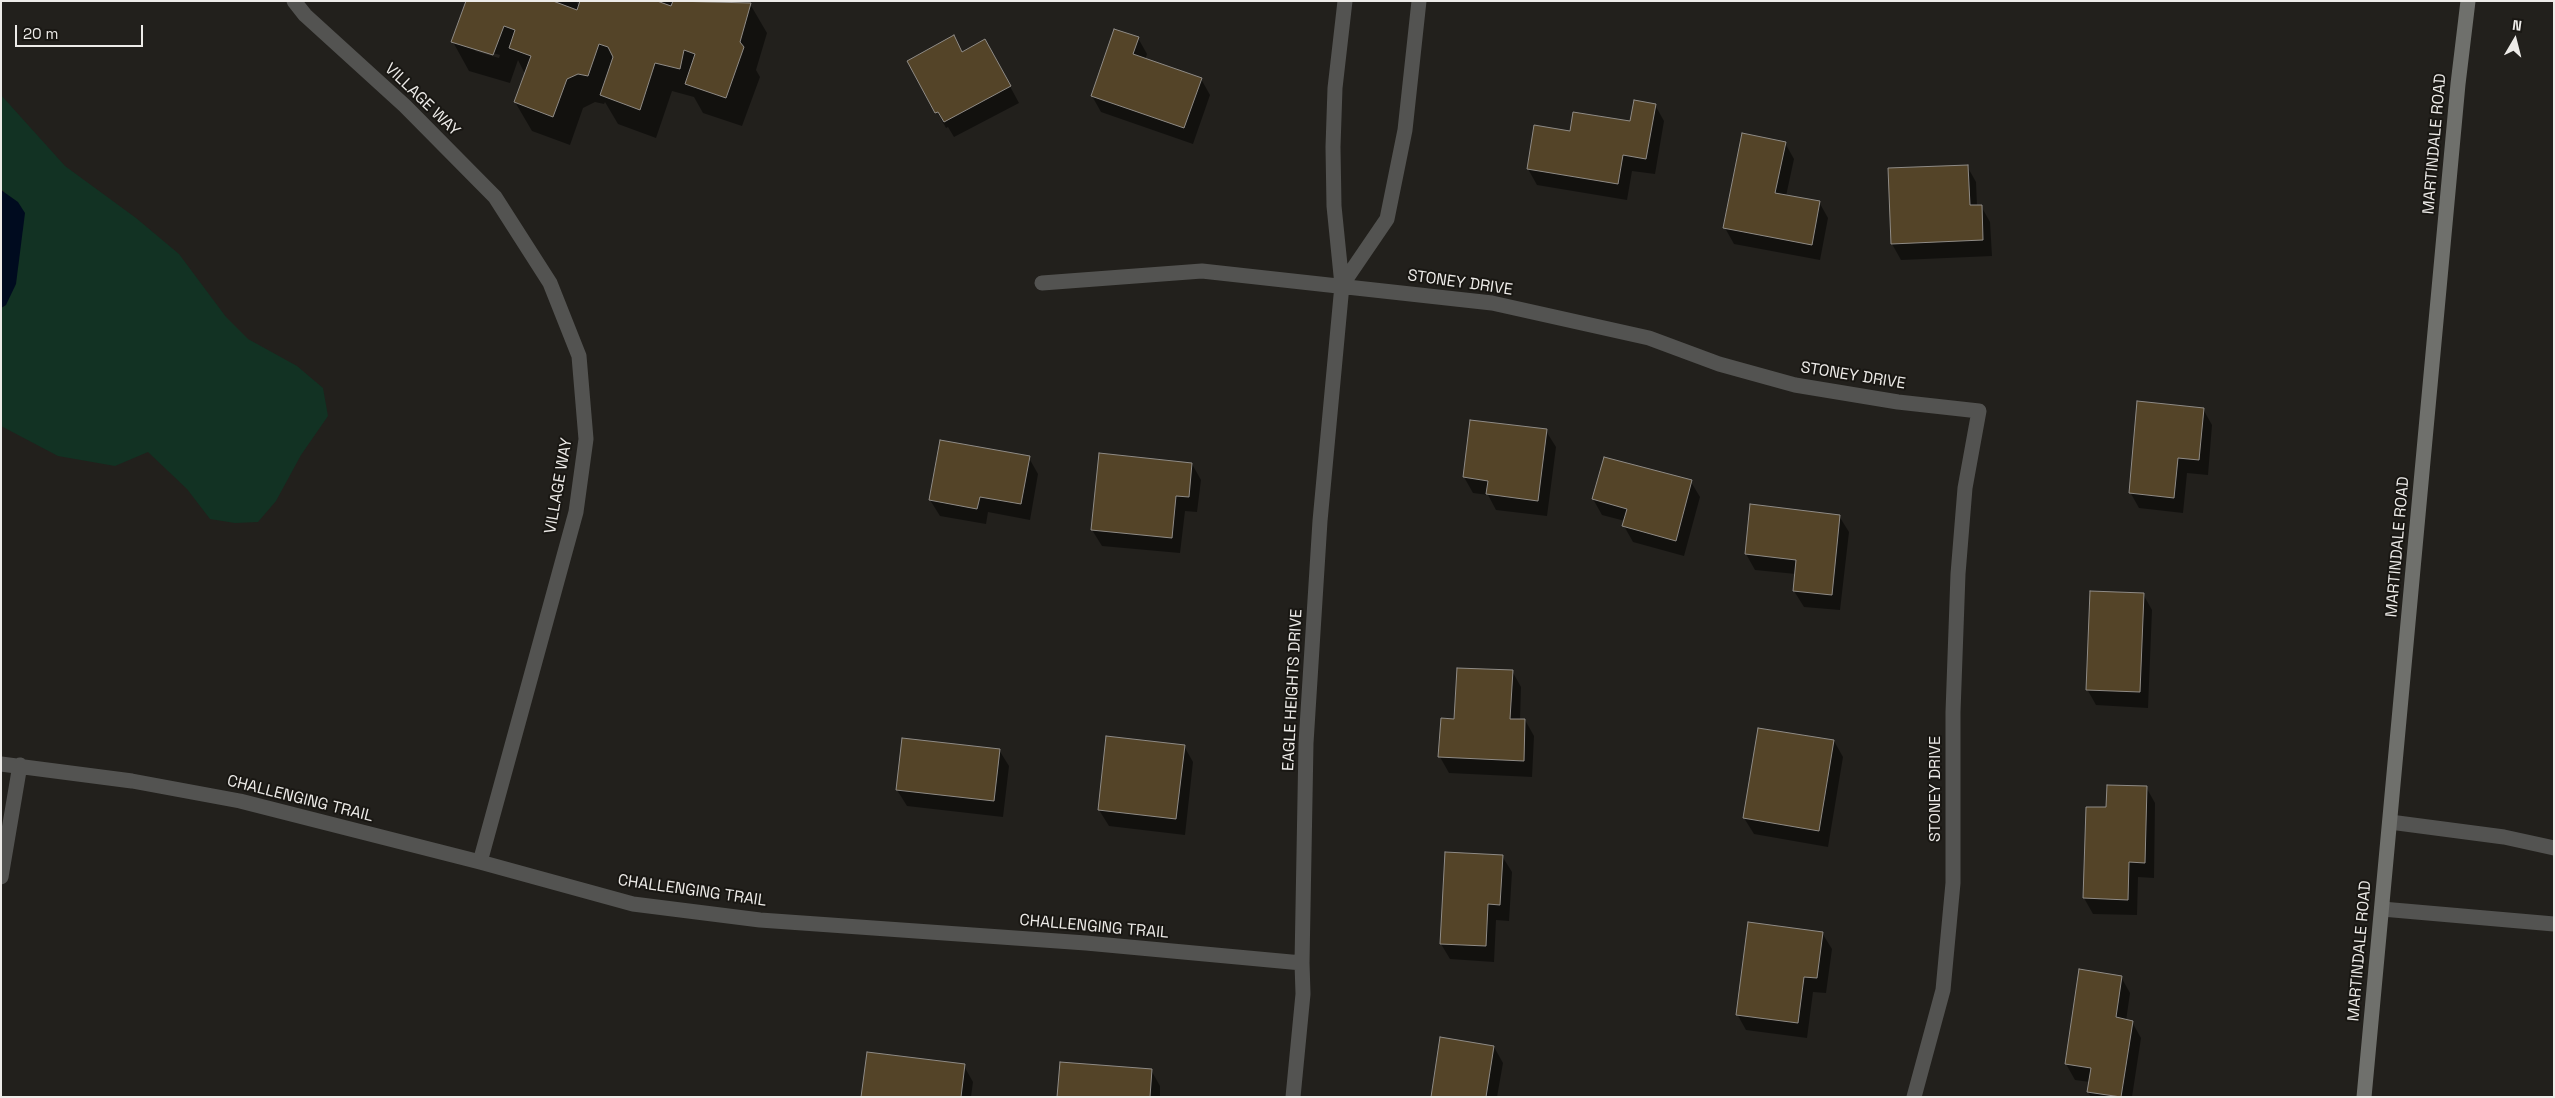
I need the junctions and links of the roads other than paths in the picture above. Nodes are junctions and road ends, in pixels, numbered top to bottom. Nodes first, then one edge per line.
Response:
1 (294, 1) edge
2 (1345, 1) edge
3 (1419, 1) edge
4 (2468, 1) edge
5 (1042, 283) dead end
6 (1342, 285) junction
7 (1, 764) edge
8 (20, 765) junction
9 (2390, 822) junction
10 (2554, 848) edge
11 (480, 862) junction
12 (1, 877) edge
13 (2382, 910) junction
14 (2554, 924) edge
15 (1302, 963) junction
16 (1293, 1097) edge
17 (1914, 1097) edge
18 (2364, 1097) edge

1 - 11 street, VILLAGE WAY
2 - 6 street, EAGLE HEIGHTS DRIVE
3 - 6 street, EAGLE HEIGHTS DRIVE
4 - 9 street, MARTINDALE ROAD
5 - 6 street, STONEY DRIVE
6 - 15 street, EAGLE HEIGHTS DRIVE
6 - 17 street, STONEY DRIVE
7 - 8 street, CHALLENGING TRAIL
8 - 11 street, CHALLENGING TRAIL
8 - 12 street
9 - 10 street
9 - 13 street, MARTINDALE ROAD
11 - 15 street, CHALLENGING TRAIL
13 - 14 street
13 - 18 street, MARTINDALE ROAD
15 - 16 street, EAGLE HEIGHTS DRIVE

